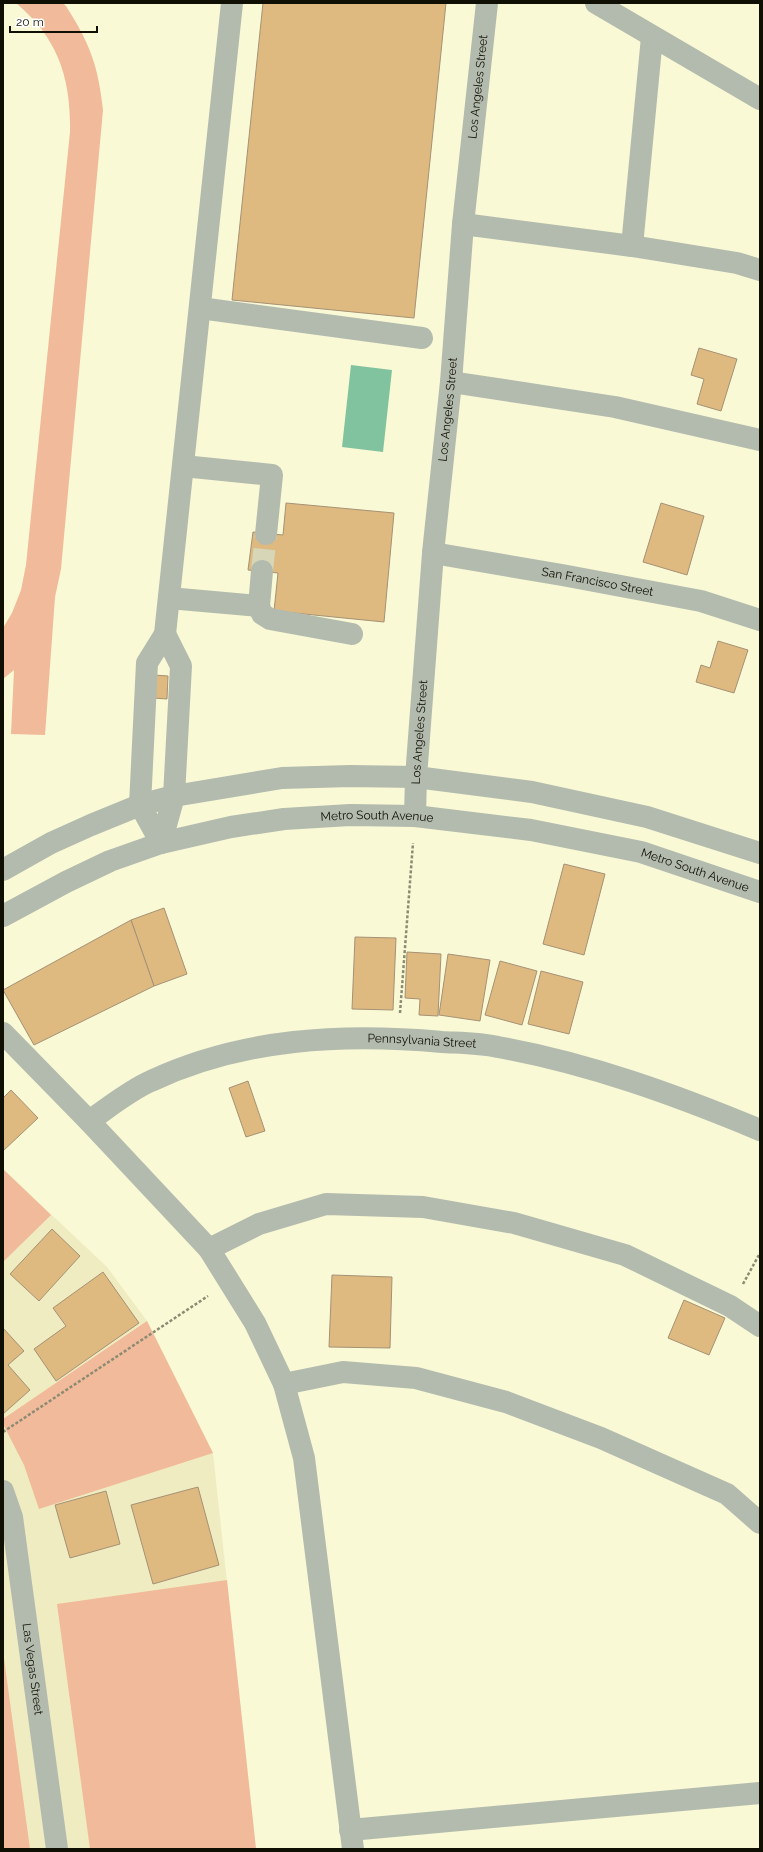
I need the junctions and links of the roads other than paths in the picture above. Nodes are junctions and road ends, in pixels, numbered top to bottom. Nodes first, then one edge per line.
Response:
1 (232, 3) edge
2 (487, 3) edge
3 (596, 3) edge
4 (652, 37) junction
5 (760, 99) edge
6 (463, 224) junction
7 (632, 246) junction
8 (760, 270) edge
9 (200, 308) junction
10 (422, 338) dead end
11 (451, 382) junction
12 (760, 440) edge
13 (183, 466) junction
14 (266, 534) tunnel mouth
15 (433, 553) junction
16 (262, 571) tunnel mouth
17 (169, 598) junction
18 (259, 606) junction
19 (760, 620) edge
20 (165, 634) junction
21 (352, 634) dead end
22 (416, 777) junction
23 (174, 796) junction
24 (140, 805) junction
25 (414, 816) junction
26 (161, 843) junction
27 (760, 853) edge
28 (3, 870) edge
29 (760, 892) edge
30 (3, 916) edge
31 (3, 1033) edge
32 (89, 1121) junction
33 (760, 1130) edge
34 (209, 1249) junction
35 (760, 1326) edge
36 (284, 1384) junction
37 (3, 1491) edge
38 (760, 1523) edge
39 (760, 1793) edge
40 (352, 1840) edge
41 (57, 1849) edge

1 - 9 street
2 - 6 street, Los Angeles Street
3 - 4 street
4 - 5 street
4 - 7 street
6 - 7 street
6 - 11 street, Los Angeles Street
7 - 8 street
9 - 10 street
9 - 13 street
11 - 12 street
11 - 15 street, Los Angeles Street
13 - 14 street
13 - 17 street
15 - 19 street, San Francisco Street
15 - 22 street, Los Angeles Street
16 - 18 street
17 - 18 street
17 - 20 street
18 - 21 street
20 - 23 street
20 - 24 street
22 - 23 street
22 - 25 street, Los Angeles Street
22 - 27 street
23 - 24 street
23 - 26 street
24 - 26 street
24 - 28 street
25 - 26 street, Metro South Avenue
25 - 29 street, Metro South Avenue
26 - 30 street, Metro South Avenue
31 - 32 street
32 - 33 street, Pennsylvania Street
32 - 34 street
34 - 35 street
34 - 36 street
36 - 38 street
36 - 40 street
37 - 41 street, Las Vegas Street
39 - 40 street

